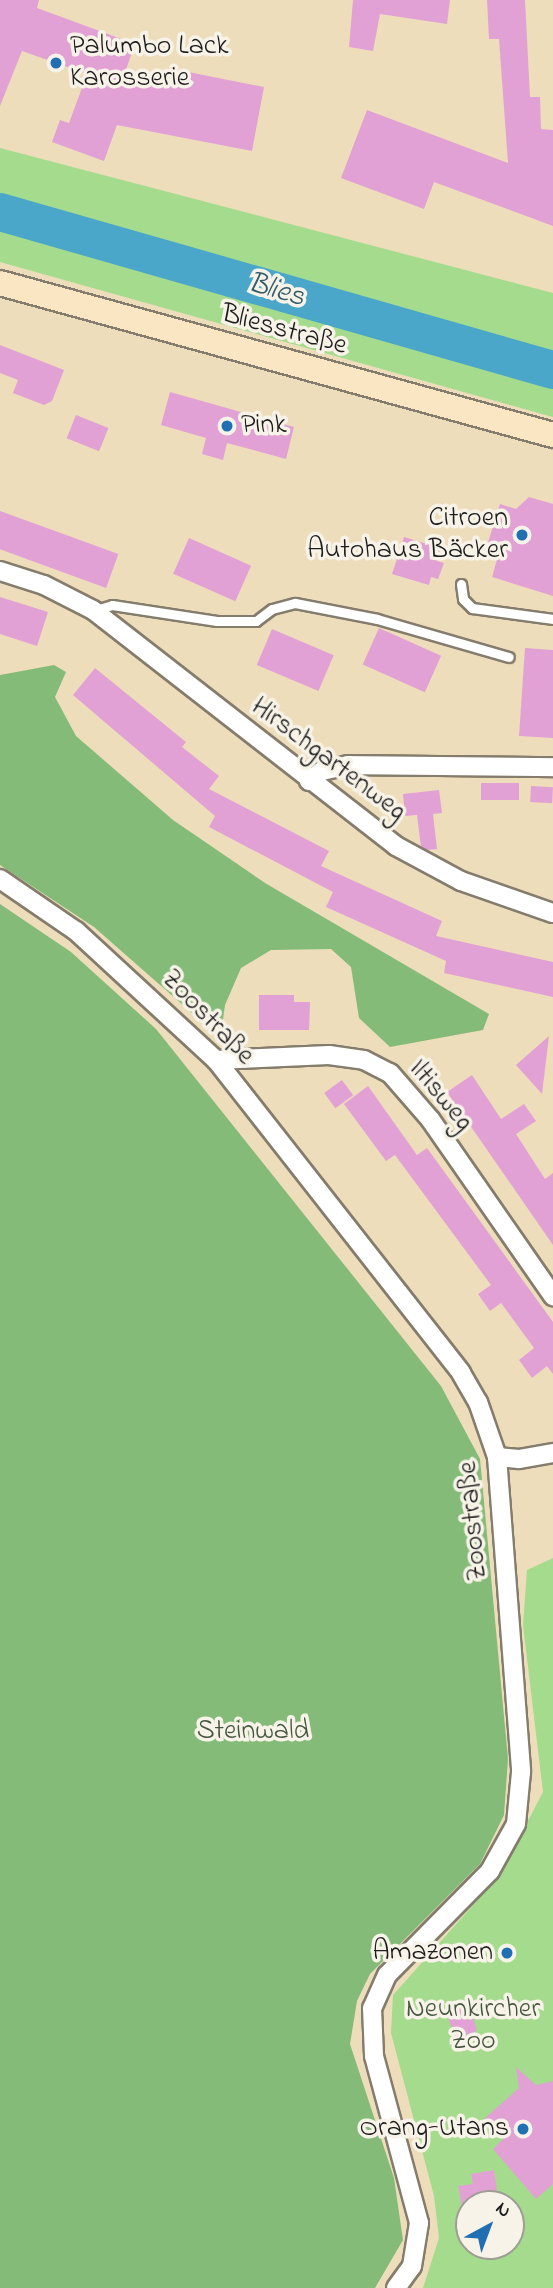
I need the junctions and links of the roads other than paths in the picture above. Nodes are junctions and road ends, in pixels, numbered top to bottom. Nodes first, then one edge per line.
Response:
1 (0, 283) edge
2 (553, 436) edge
3 (0, 570) edge
4 (461, 584) dead end
5 (93, 610) junction
6 (553, 619) edge
7 (509, 657) dead end
8 (553, 767) edge
9 (309, 781) junction
10 (0, 879) edge
11 (553, 913) edge
12 (216, 1060) junction
13 (553, 1296) edge
14 (553, 1453) edge
15 (497, 1457) junction
16 (396, 2288) edge

1 - 2 main road, Bliesstraße
3 - 5 street, Hirschgartenweg
4 - 6 lane
5 - 7 lane
5 - 9 street, Hirschgartenweg
8 - 9 street
9 - 11 street, Hirschgartenweg
10 - 12 street, Zoostraße
12 - 13 street, Iltisweg
12 - 15 street, Zoostraße
14 - 15 street
15 - 16 street, Zoostraße

